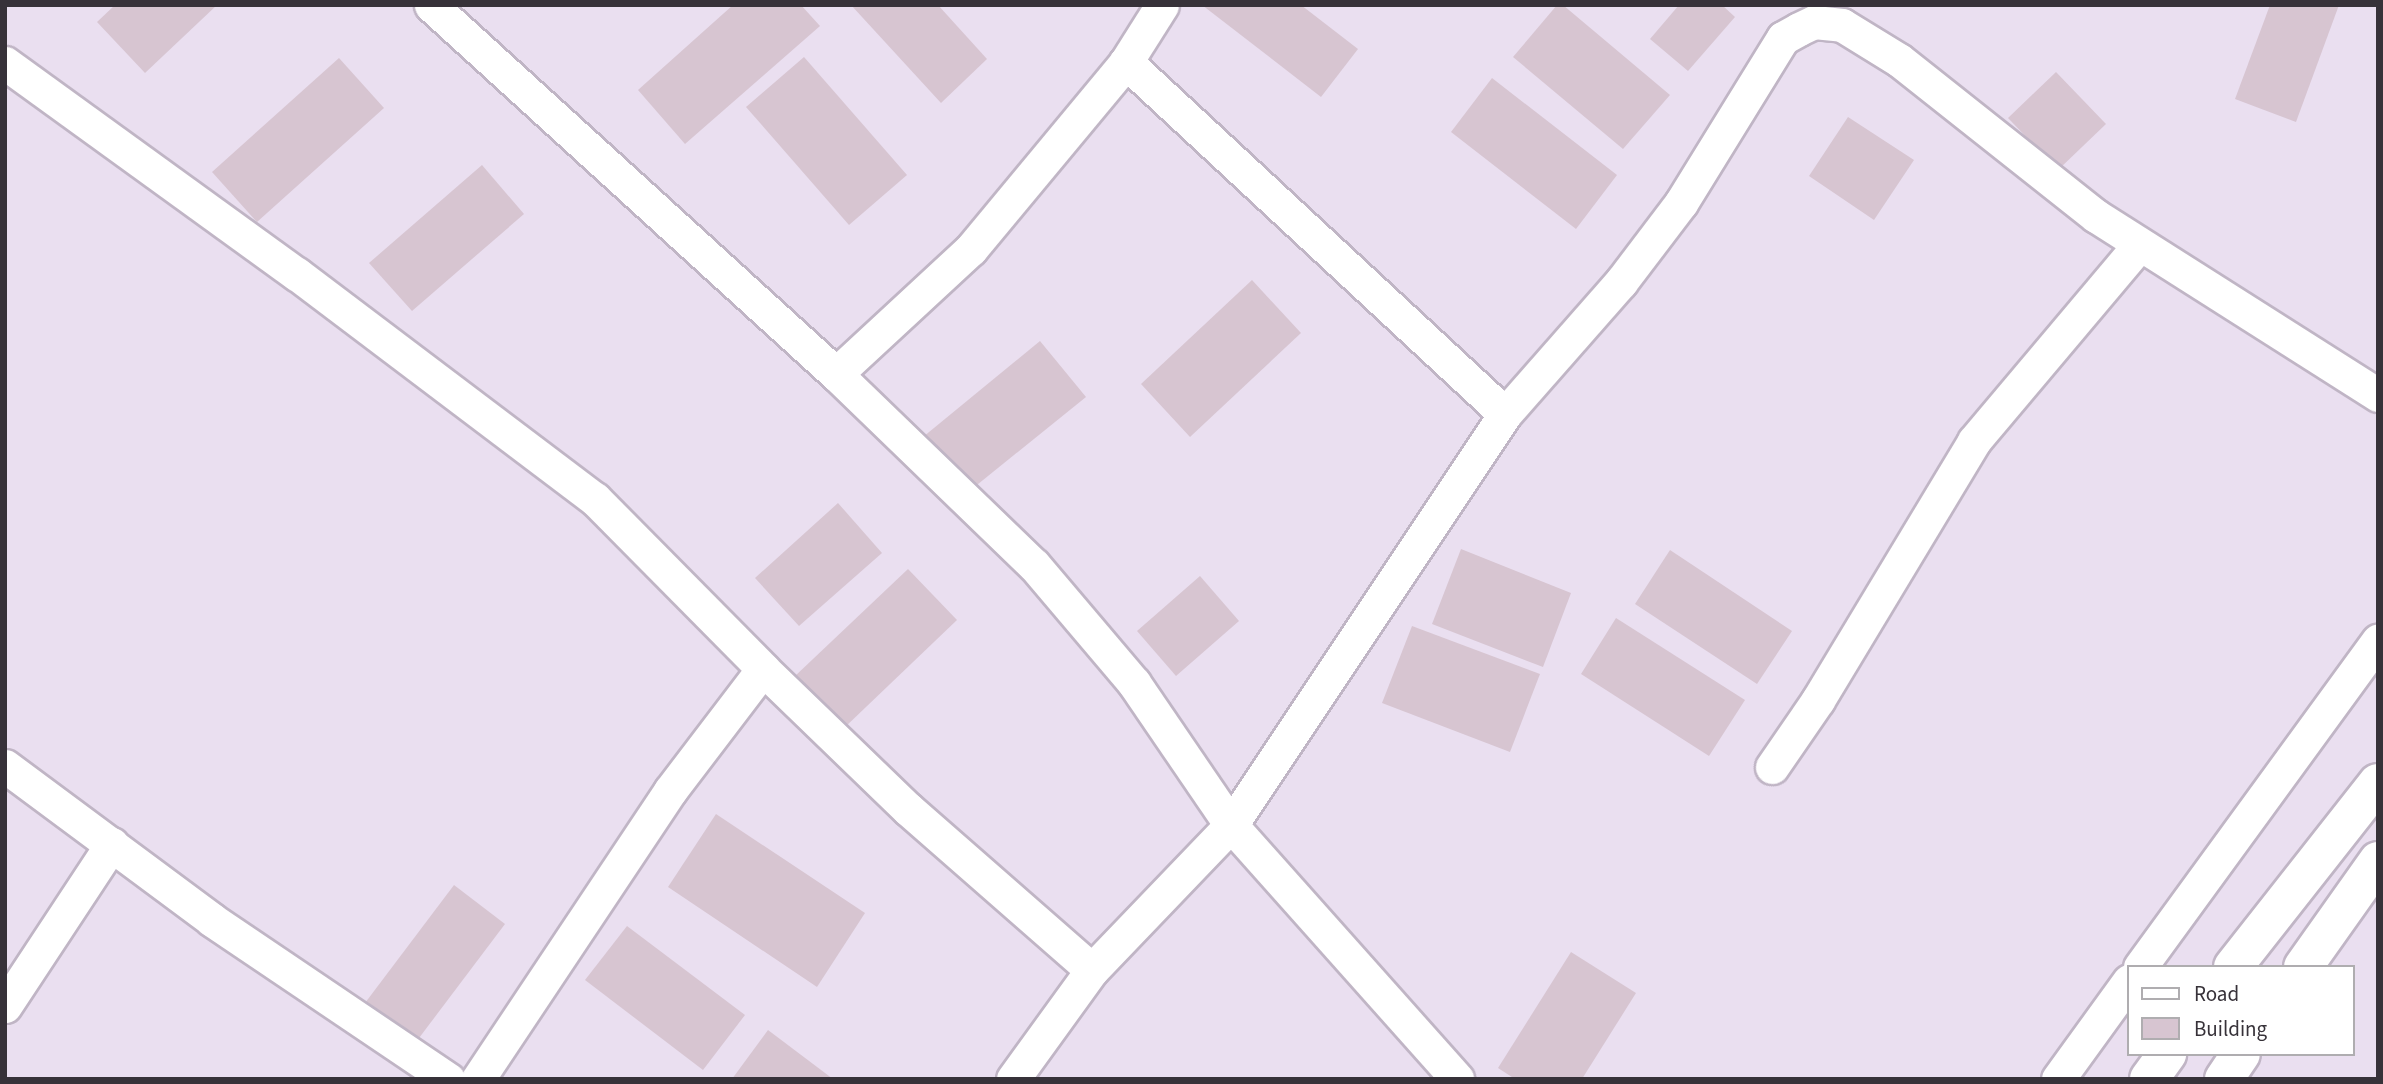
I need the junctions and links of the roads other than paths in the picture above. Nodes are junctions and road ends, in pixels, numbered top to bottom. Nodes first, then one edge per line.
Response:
1 (431, 5) edge
2 (1162, 5) edge
3 (1126, 62) junction
4 (5, 63) edge
5 (2139, 245) junction
6 (836, 374) junction
7 (2378, 395) edge
8 (1505, 414) junction
9 (2378, 641) edge
10 (763, 669) junction
11 (5, 766) edge
12 (1772, 767) dead end
13 (2378, 783) edge
14 (1231, 825) junction
15 (112, 844) junction
16 (2378, 861) edge
17 (2141, 965) edge
18 (2235, 965) edge
19 (2304, 965) edge
20 (1092, 970) junction
21 (2128, 982) edge
22 (5, 1006) edge
23 (2166, 1056) edge
24 (2240, 1056) edge
25 (448, 1079) edge
26 (478, 1079) edge
27 (1013, 1079) edge
28 (1457, 1079) edge
29 (2058, 1079) edge
30 (2149, 1079) edge
31 (2224, 1079) edge

1 - 6 street
2 - 3 street
3 - 6 street
3 - 8 street
4 - 10 street
5 - 7 street
5 - 8 street
5 - 12 street
6 - 14 street
8 - 14 street
9 - 17 street
10 - 20 street
10 - 26 street
11 - 15 street
13 - 18 highway
14 - 20 street
14 - 28 street
15 - 22 street
15 - 25 street
16 - 19 highway
20 - 27 street
21 - 29 street
23 - 30 highway
24 - 31 highway

